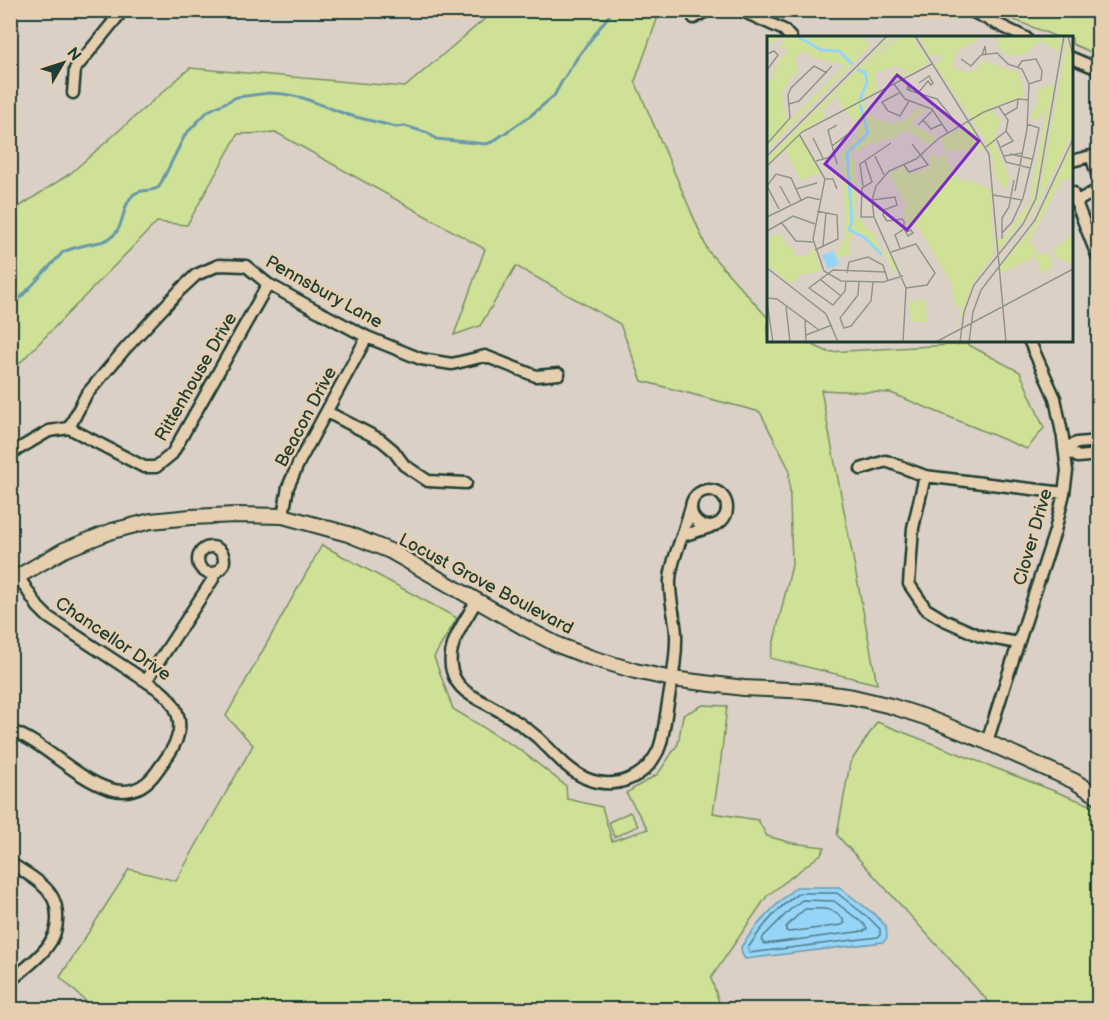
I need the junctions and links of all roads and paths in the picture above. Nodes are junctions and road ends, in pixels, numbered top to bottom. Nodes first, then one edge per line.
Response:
1 (106, 10) edge
2 (708, 10) edge
3 (740, 10) edge
4 (969, 10) edge
5 (120, 15) edge
6 (694, 18) dead end
7 (789, 36) edge
8 (1022, 36) edge
9 (1073, 59) edge
10 (1098, 69) edge
11 (73, 93) dead end
12 (1073, 160) edge
13 (1098, 177) edge
14 (1098, 190) edge
15 (1073, 197) edge
16 (1098, 258) edge
17 (268, 284) junction
18 (367, 337) junction
19 (1030, 342) edge
20 (559, 374) dead end
21 (327, 412) junction
22 (69, 428) junction
23 (1098, 441) edge
24 (1064, 448) junction
25 (10, 454) edge
26 (1098, 455) edge
27 (861, 469) dead end
28 (925, 476) junction
29 (466, 483) dead end
30 (1064, 493) junction
31 (692, 507) junction
32 (283, 516) junction
33 (710, 526) junction
34 (682, 536) junction
35 (213, 573) dead end
36 (14, 578) edge
37 (477, 600) junction
38 (1018, 643) junction
39 (672, 679) junction
40 (146, 681) junction
41 (10, 730) edge
42 (987, 742) junction
43 (1074, 781) junction
44 (1098, 787) edge
45 (1098, 796) edge
46 (10, 863) edge
47 (10, 981) edge

1 - 5 street
2 - 6 street
3 - 7 street
4 - 8 street
5 - 11 street
9 - 10 street
12 - 13 street
14 - 15 street
15 - 16 street
17 - 18 street, Pennsbury Lane
17 - 22 street, Pennsbury Lane
17 - 22 street, Rittenhouse Drive
18 - 20 street, Pennsbury Lane
18 - 21 street, Beacon Drive
19 - 24 street, Clover Drive
21 - 29 street
21 - 32 street, Beacon Drive
22 - 25 street
23 - 24 street
24 - 26 street
24 - 30 street, Clover Drive
27 - 28 street
28 - 30 street
28 - 38 street
30 - 38 street, Clover Drive
31 - 33 street
31 - 33 street
31 - 34 street
32 - 36 street, Locust Grove Boulevard
32 - 37 street, Locust Grove Boulevard
33 - 34 street
34 - 39 street
35 - 40 street
36 - 40 street, Chancellor Drive
37 - 39 street, Locust Grove Boulevard
37 - 39 street
38 - 42 street, Clover Drive
39 - 42 street, Locust Grove Boulevard
40 - 41 street, Chancellor Drive
42 - 43 street, Locust Grove Boulevard
43 - 44 street
43 - 45 street
46 - 47 street

